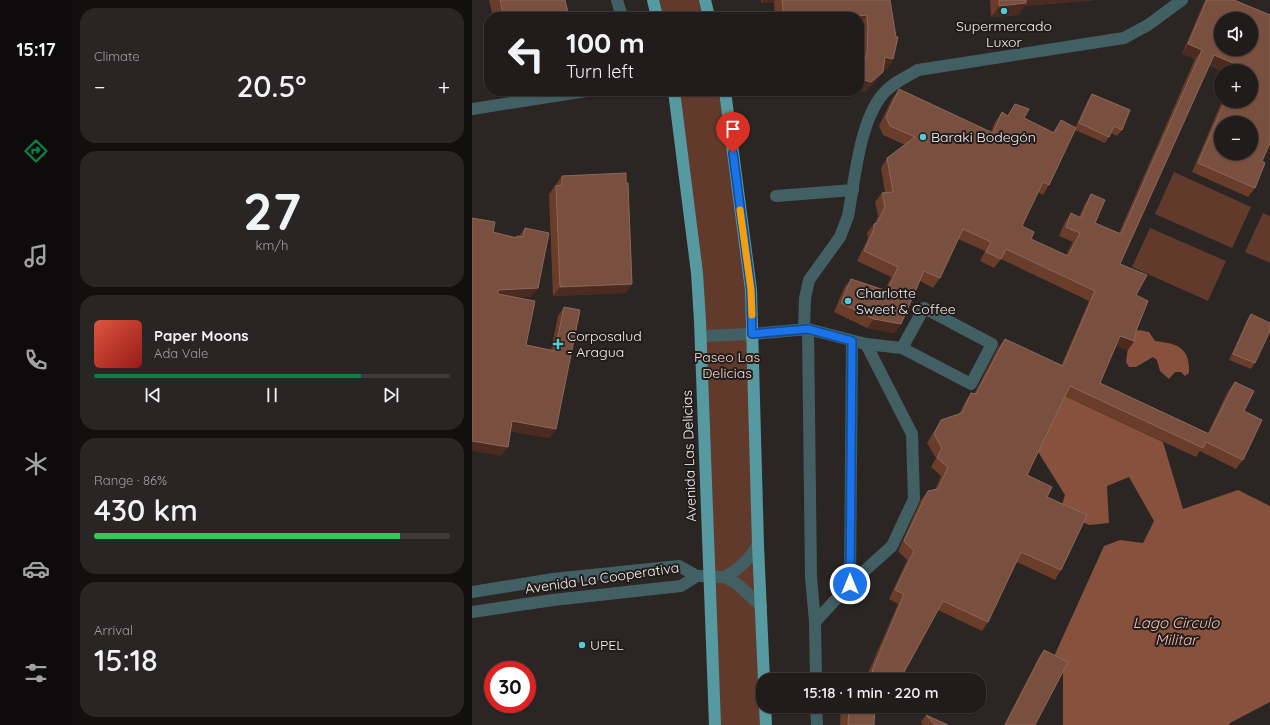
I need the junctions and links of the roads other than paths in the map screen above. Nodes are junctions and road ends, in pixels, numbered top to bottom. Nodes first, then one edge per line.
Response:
1 (617, 0) edge
2 (653, 0) edge
3 (705, 0) edge
4 (1182, 0) edge
5 (621, 12) edge
6 (656, 12) edge
7 (708, 12) edge
8 (554, 96) edge
9 (675, 96) edge
10 (726, 96) edge
11 (472, 109) edge
12 (853, 190) junction
13 (776, 196) dead end
14 (806, 329) junction
15 (752, 334) junction
16 (701, 336) junction
17 (852, 341) junction
18 (866, 344) junction
19 (902, 348) junction
20 (758, 545) junction
21 (703, 576) junction
22 (725, 577) junction
23 (850, 584) junction
24 (472, 592) edge
25 (761, 606) junction
26 (472, 612) edge
27 (815, 622) junction
28 (764, 673) edge
29 (816, 673) edge
30 (765, 713) edge
31 (816, 713) edge
32 (715, 725) edge
33 (766, 725) edge
34 (817, 725) edge

1 - 5 street
2 - 6 main road
3 - 7 main road
4 - 12 street
8 - 11 street
9 - 16 main road, Avenida Las Delicias
10 - 15 main road
12 - 13 street
12 - 14 street
14 - 15 street
14 - 17 street
14 - 27 street
15 - 16 street
15 - 20 main road
16 - 21 main road, Avenida Las Delicias
17 - 18 street
17 - 23 street
18 - 19 street
18 - 23 street
19 - 19 street
20 - 22 street
20 - 25 main road
21 - 22 street
21 - 24 street, Avenida La Cooperativa
21 - 26 street, Avenida La Cooperativa
21 - 32 main road, Avenida Las Delicias
22 - 25 street
23 - 27 street
25 - 28 main road
27 - 29 street
30 - 33 main road
31 - 34 street

